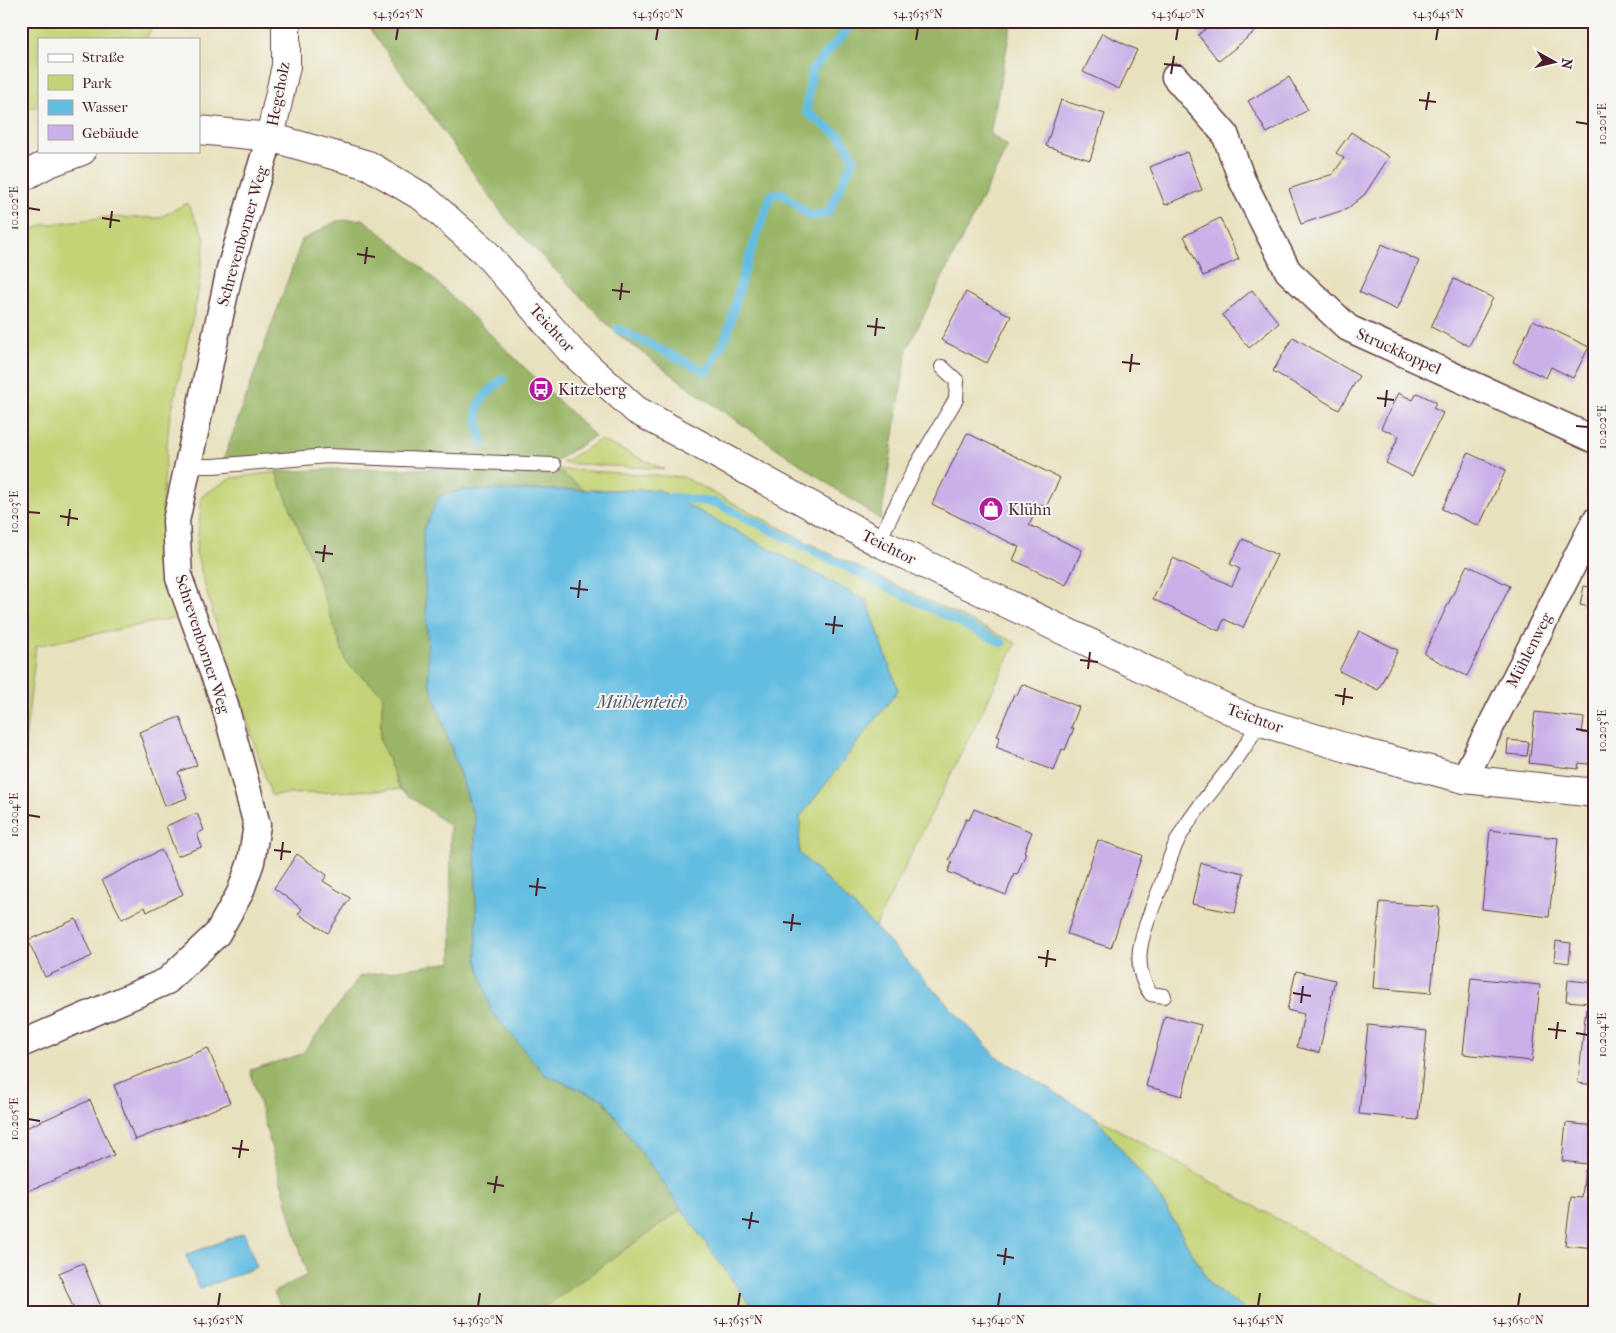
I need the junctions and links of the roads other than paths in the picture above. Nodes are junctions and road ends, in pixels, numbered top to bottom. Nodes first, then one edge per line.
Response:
1 (286, 21) edge
2 (1175, 77) dead end
3 (200, 130) edge
4 (270, 138) junction
5 (79, 152) edge
6 (21, 178) edge
7 (942, 368) dead end
8 (1595, 440) edge
9 (554, 465) dead end
10 (186, 466) junction
11 (1595, 521) edge
12 (878, 542) junction
13 (1259, 721) junction
14 (1464, 779) junction
15 (1595, 793) edge
16 (1164, 996) dead end
17 (21, 1044) edge

1 - 4 street, Hegeholz
2 - 8 street, Struckkoppel
3 - 4 street
4 - 10 street, Schrevenborner Weg
4 - 12 street, Teichtor
5 - 6 street
7 - 12 lane
9 - 10 lane
10 - 17 street, Schrevenborner Weg
11 - 14 street, Mühlenweg
12 - 13 street, Teichtor
13 - 14 street, Teichtor
13 - 16 lane
14 - 15 street, Teichtor

